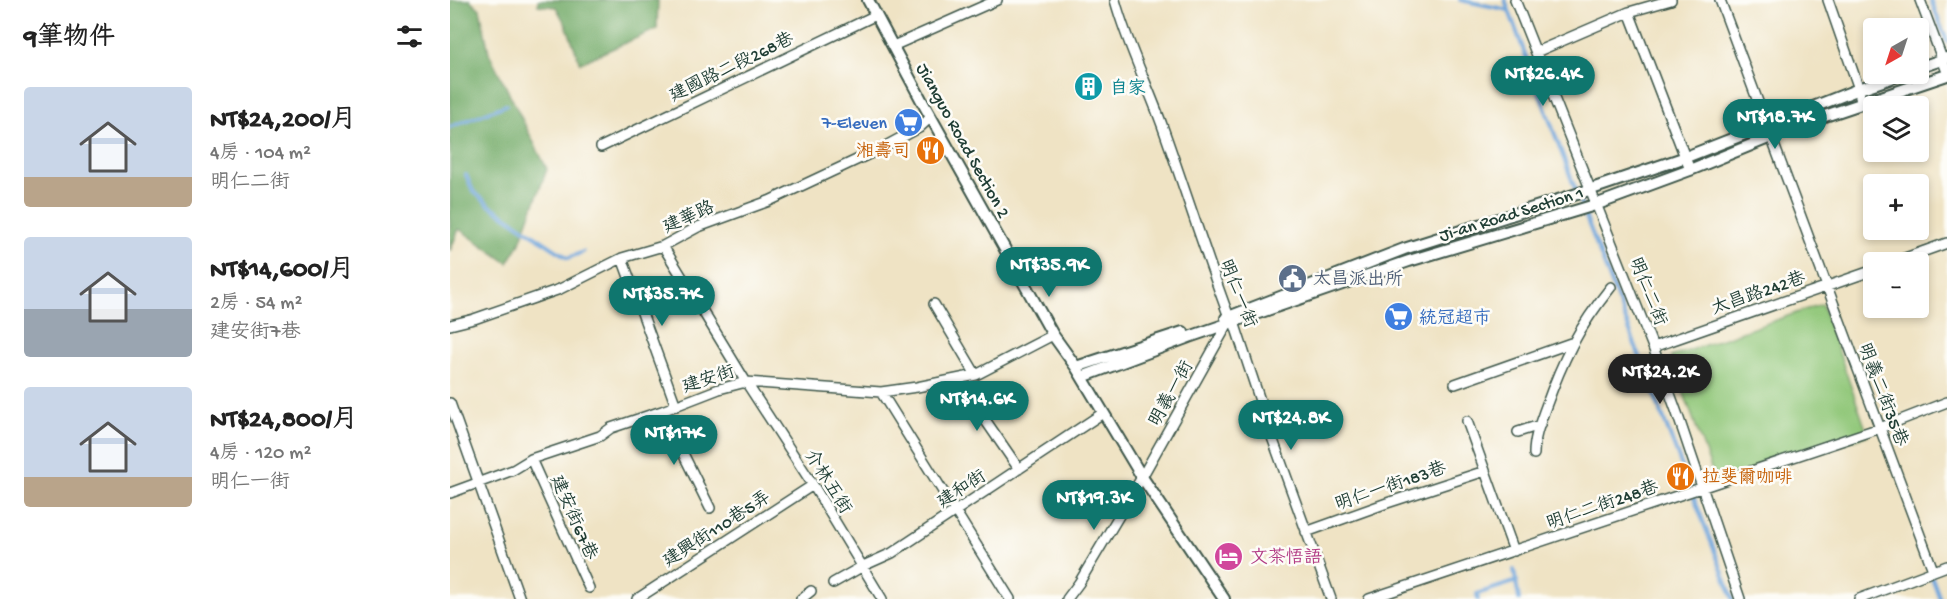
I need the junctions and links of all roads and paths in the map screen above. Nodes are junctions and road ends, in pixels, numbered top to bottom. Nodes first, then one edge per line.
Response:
1 (868, 0) edge
2 (997, 0) edge
3 (1115, 0) edge
4 (1515, 0) edge
5 (1671, 0) edge
6 (1720, 0) edge
7 (1828, 0) edge
8 (1920, 0) edge
9 (1629, 12) junction
10 (876, 15) junction
11 (893, 46) junction
12 (1536, 52) junction
13 (1945, 59) edge
14 (1929, 64) edge
15 (1947, 74) edge
16 (1874, 84) edge
17 (1859, 89) junction
18 (1861, 104) junction
19 (931, 117) junction
20 (1769, 130) junction
21 (601, 147) dead end
22 (1686, 157) junction
23 (1690, 170) junction
24 (1589, 189) junction
25 (1595, 205) junction
26 (1947, 243) edge
27 (663, 246) junction
28 (1922, 252) edge
29 (622, 258) junction
30 (1863, 274) edge
31 (1611, 286) dead end
32 (1826, 286) junction
33 (934, 304) dead end
34 (1230, 321) junction
35 (450, 324) edge
36 (1053, 335) junction
37 (1571, 343) junction
38 (1653, 347) junction
39 (1079, 372) junction
40 (976, 375) junction
41 (957, 379) junction
42 (746, 382) junction
43 (1455, 384) dead end
44 (881, 392) junction
45 (1947, 402) edge
46 (450, 403) edge
47 (676, 406) junction
48 (662, 411) junction
49 (1103, 413) junction
50 (1467, 421) dead end
51 (1539, 425) junction
52 (1880, 429) junction
53 (1518, 432) dead end
54 (1534, 454) dead end
55 (531, 459) junction
56 (1019, 469) junction
57 (1485, 471) junction
58 (1142, 477) junction
59 (478, 482) junction
60 (813, 485) junction
61 (1701, 488) junction
62 (450, 493) edge
63 (710, 508) dead end
64 (955, 511) junction
65 (1306, 532) junction
66 (1515, 551) junction
67 (863, 566) junction
68 (1947, 566) edge
69 (1932, 570) junction
70 (833, 583) dead end
71 (589, 588) dead end
72 (811, 591) dead end
73 (520, 599) edge
74 (637, 599) edge
75 (801, 599) edge
76 (882, 599) edge
77 (1010, 599) edge
78 (1067, 599) edge
79 (1224, 599) edge
80 (1331, 599) edge
81 (1369, 599) edge
82 (1740, 599) edge
83 (1859, 599) edge

1 - 10 street, Jianguo Road Section 2
2 - 11 street
3 - 34 street, 明仁一街
4 - 12 street, 明仁二街
5 - 9 street
6 - 20 street, 明義二街35巷
7 - 17 street
8 - 13 street
9 - 12 street
9 - 22 street
10 - 11 street, Jianguo Road Section 2
10 - 21 street, 建國路二段268巷
11 - 19 street, Jianguo Road Section 2
12 - 24 street, 明仁二街
13 - 14 street
13 - 15 street
15 - 18 street, Ji-an Road Section 1
16 - 17 street, Ji-an Road Section 1
17 - 18 street
17 - 20 street, Ji-an Road Section 1
18 - 20 street, Ji-an Road Section 1
19 - 27 street, 建華路
19 - 36 street, Jianguo Road Section 2
20 - 22 street, Ji-an Road Section 1
20 - 23 street, Ji-an Road Section 1
20 - 32 street, 明義二街35巷
22 - 23 street
22 - 24 street, Ji-an Road Section 1
23 - 25 street, Ji-an Road Section 1
24 - 25 street, 明仁二街
24 - 34 street, Ji-an Road Section 1
25 - 34 street, Ji-an Road Section 1
25 - 38 street, 明仁二街
26 - 28 street
27 - 29 street, 建華路
27 - 42 street, 介林五街
29 - 35 street, 建華路
29 - 47 street
30 - 32 street, 太昌路242巷
31 - 37 street
32 - 38 street, 太昌路242巷
32 - 52 street, 明義二街35巷
33 - 40 street
34 - 39 street, Ji-an Road Section 1
34 - 58 street, 明義一街
34 - 65 street, 明仁一街
36 - 39 street, Jianguo Road Section 2
36 - 40 street, 建安街
37 - 43 street
37 - 51 street
38 - 61 street, 明仁二街
39 - 49 street, Jianguo Road Section 2
40 - 41 street, 建安街
41 - 44 street, 建安街
41 - 56 street
42 - 44 street, 建安街
42 - 47 street, 建安街
42 - 60 street, 介林五街
44 - 64 street
45 - 52 street, 明仁二街248巷
46 - 59 street
47 - 48 street, 建安街
48 - 55 street, 建安街
48 - 63 street
49 - 56 street, 建和街
49 - 58 street, Jianguo Road Section 2
50 - 57 street
51 - 53 street
51 - 54 street
52 - 61 street, 明仁二街248巷
52 - 69 street, 明義二街35巷
55 - 59 street, 建安街
55 - 71 street, 建安街67巷
56 - 64 street, 建和街
57 - 65 street, 明仁一街183巷
57 - 66 street
58 - 78 street, 明義一街
58 - 79 street, Jianguo Road Section 2
59 - 62 street, 建安街
59 - 73 street
60 - 67 street, 介林五街
60 - 74 street, 建興街110巷5弄
61 - 66 street, 明仁二街248巷
61 - 82 street, 明仁二街
64 - 67 street, 建和街
64 - 77 street
65 - 80 street, 明仁一街
66 - 81 street, 明仁二街248巷
67 - 70 street, 建和街
67 - 76 street, 介林五街
68 - 69 street
69 - 83 street
72 - 75 street

